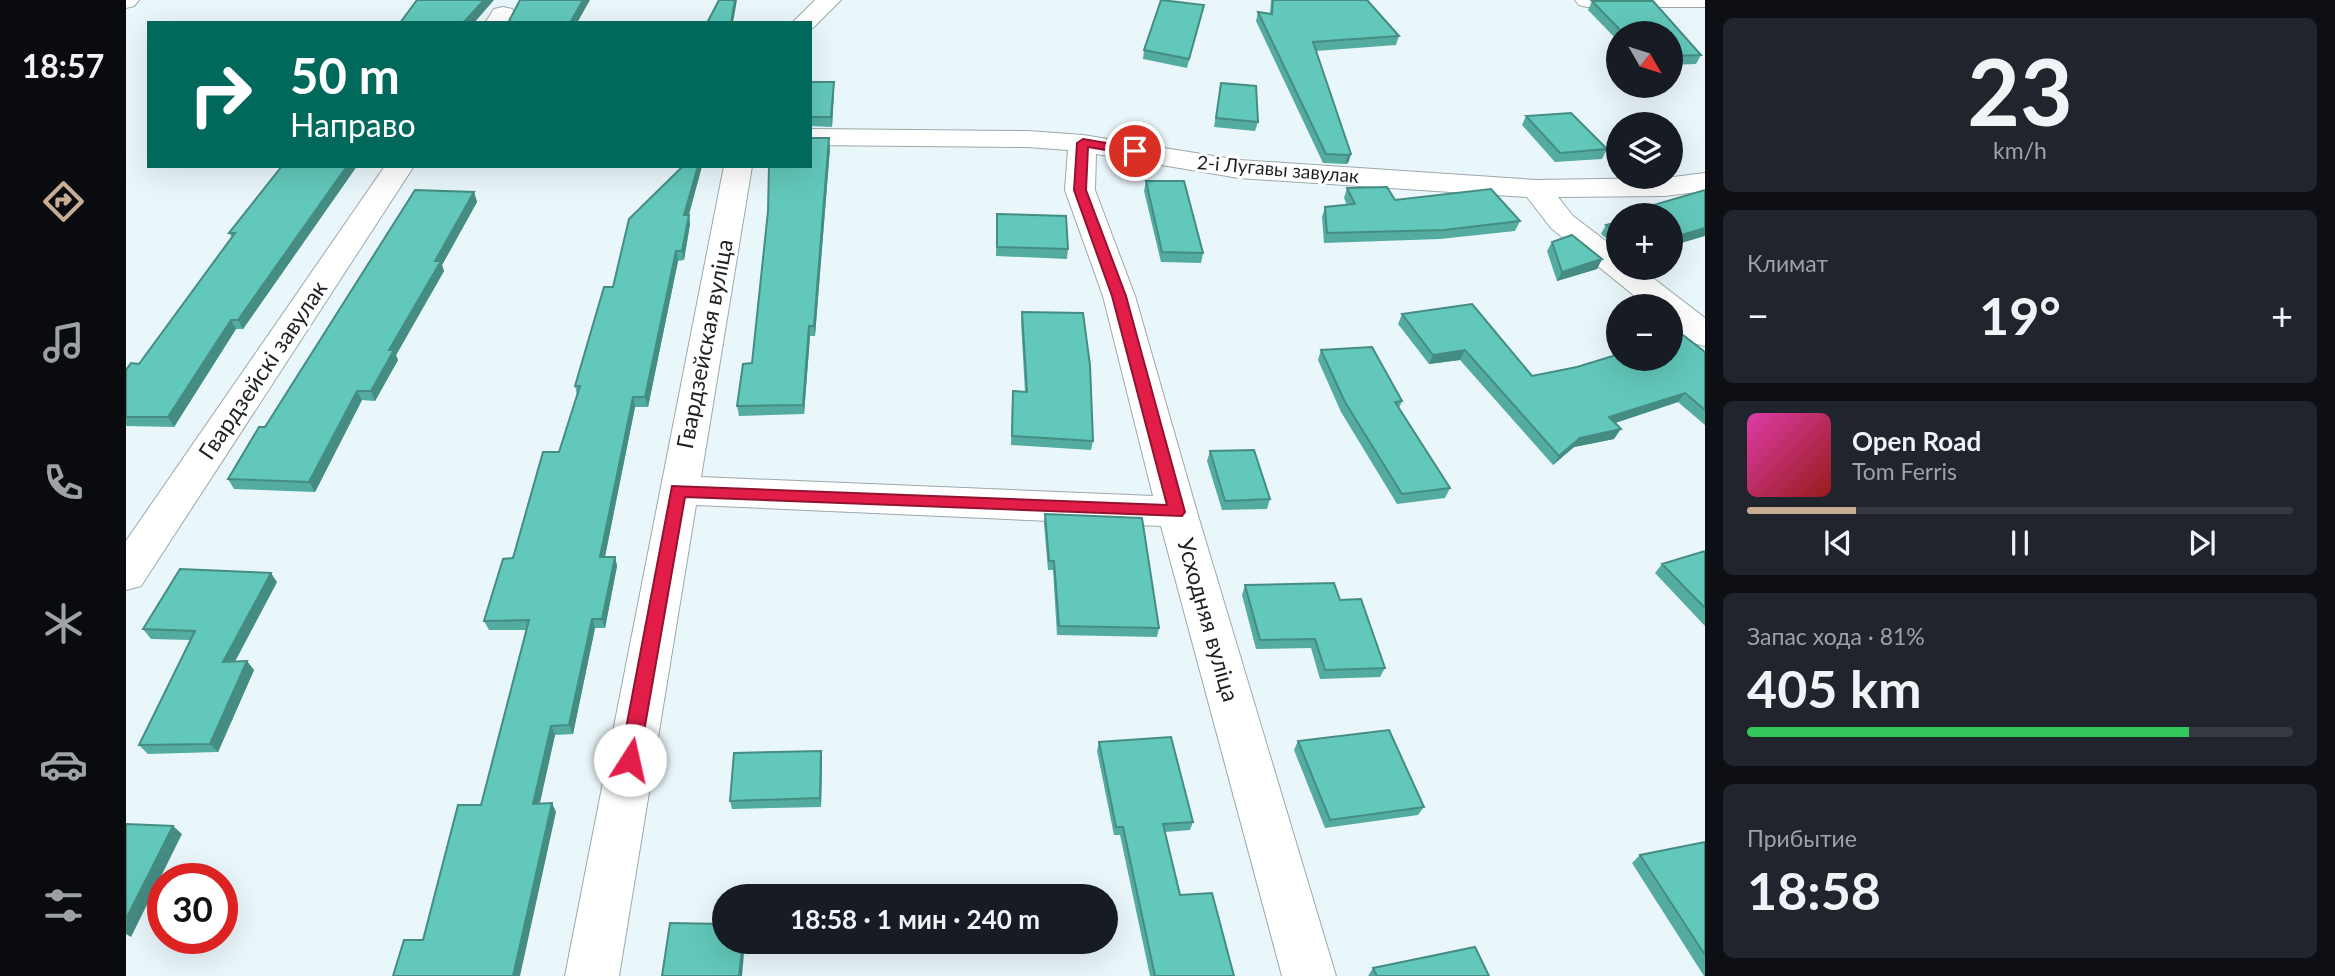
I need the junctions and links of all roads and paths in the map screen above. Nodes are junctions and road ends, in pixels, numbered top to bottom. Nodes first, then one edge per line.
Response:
1 (829, 0) edge
2 (1587, 0) edge
3 (1698, 1) edge
4 (806, 21) edge
5 (1705, 23) edge
6 (812, 137) edge
7 (1083, 143) junction
8 (399, 168) edge
9 (738, 168) edge
10 (1705, 182) edge
11 (1536, 189) junction
12 (1606, 257) edge
13 (1636, 280) edge
14 (1653, 294) edge
15 (1683, 317) edge
16 (1705, 335) edge
17 (678, 490) junction
18 (1177, 512) junction
19 (126, 574) edge
20 (592, 976) edge
21 (1309, 976) edge

1 - 4 street
2 - 3 street
3 - 5 street
6 - 7 street, 2-і Лугавы завулак
7 - 11 street, 2-і Лугавы завулак
7 - 18 street, Усходняя вуліца
8 - 19 street, Гвардзейскі завулак
9 - 17 street, Гвардзейская вуліца
10 - 11 street, 2-і Лугавы завулак
11 - 12 street
13 - 14 street
15 - 16 street
17 - 18 street
17 - 20 street, Гвардзейская вуліца
18 - 21 street, Усходняя вуліца

